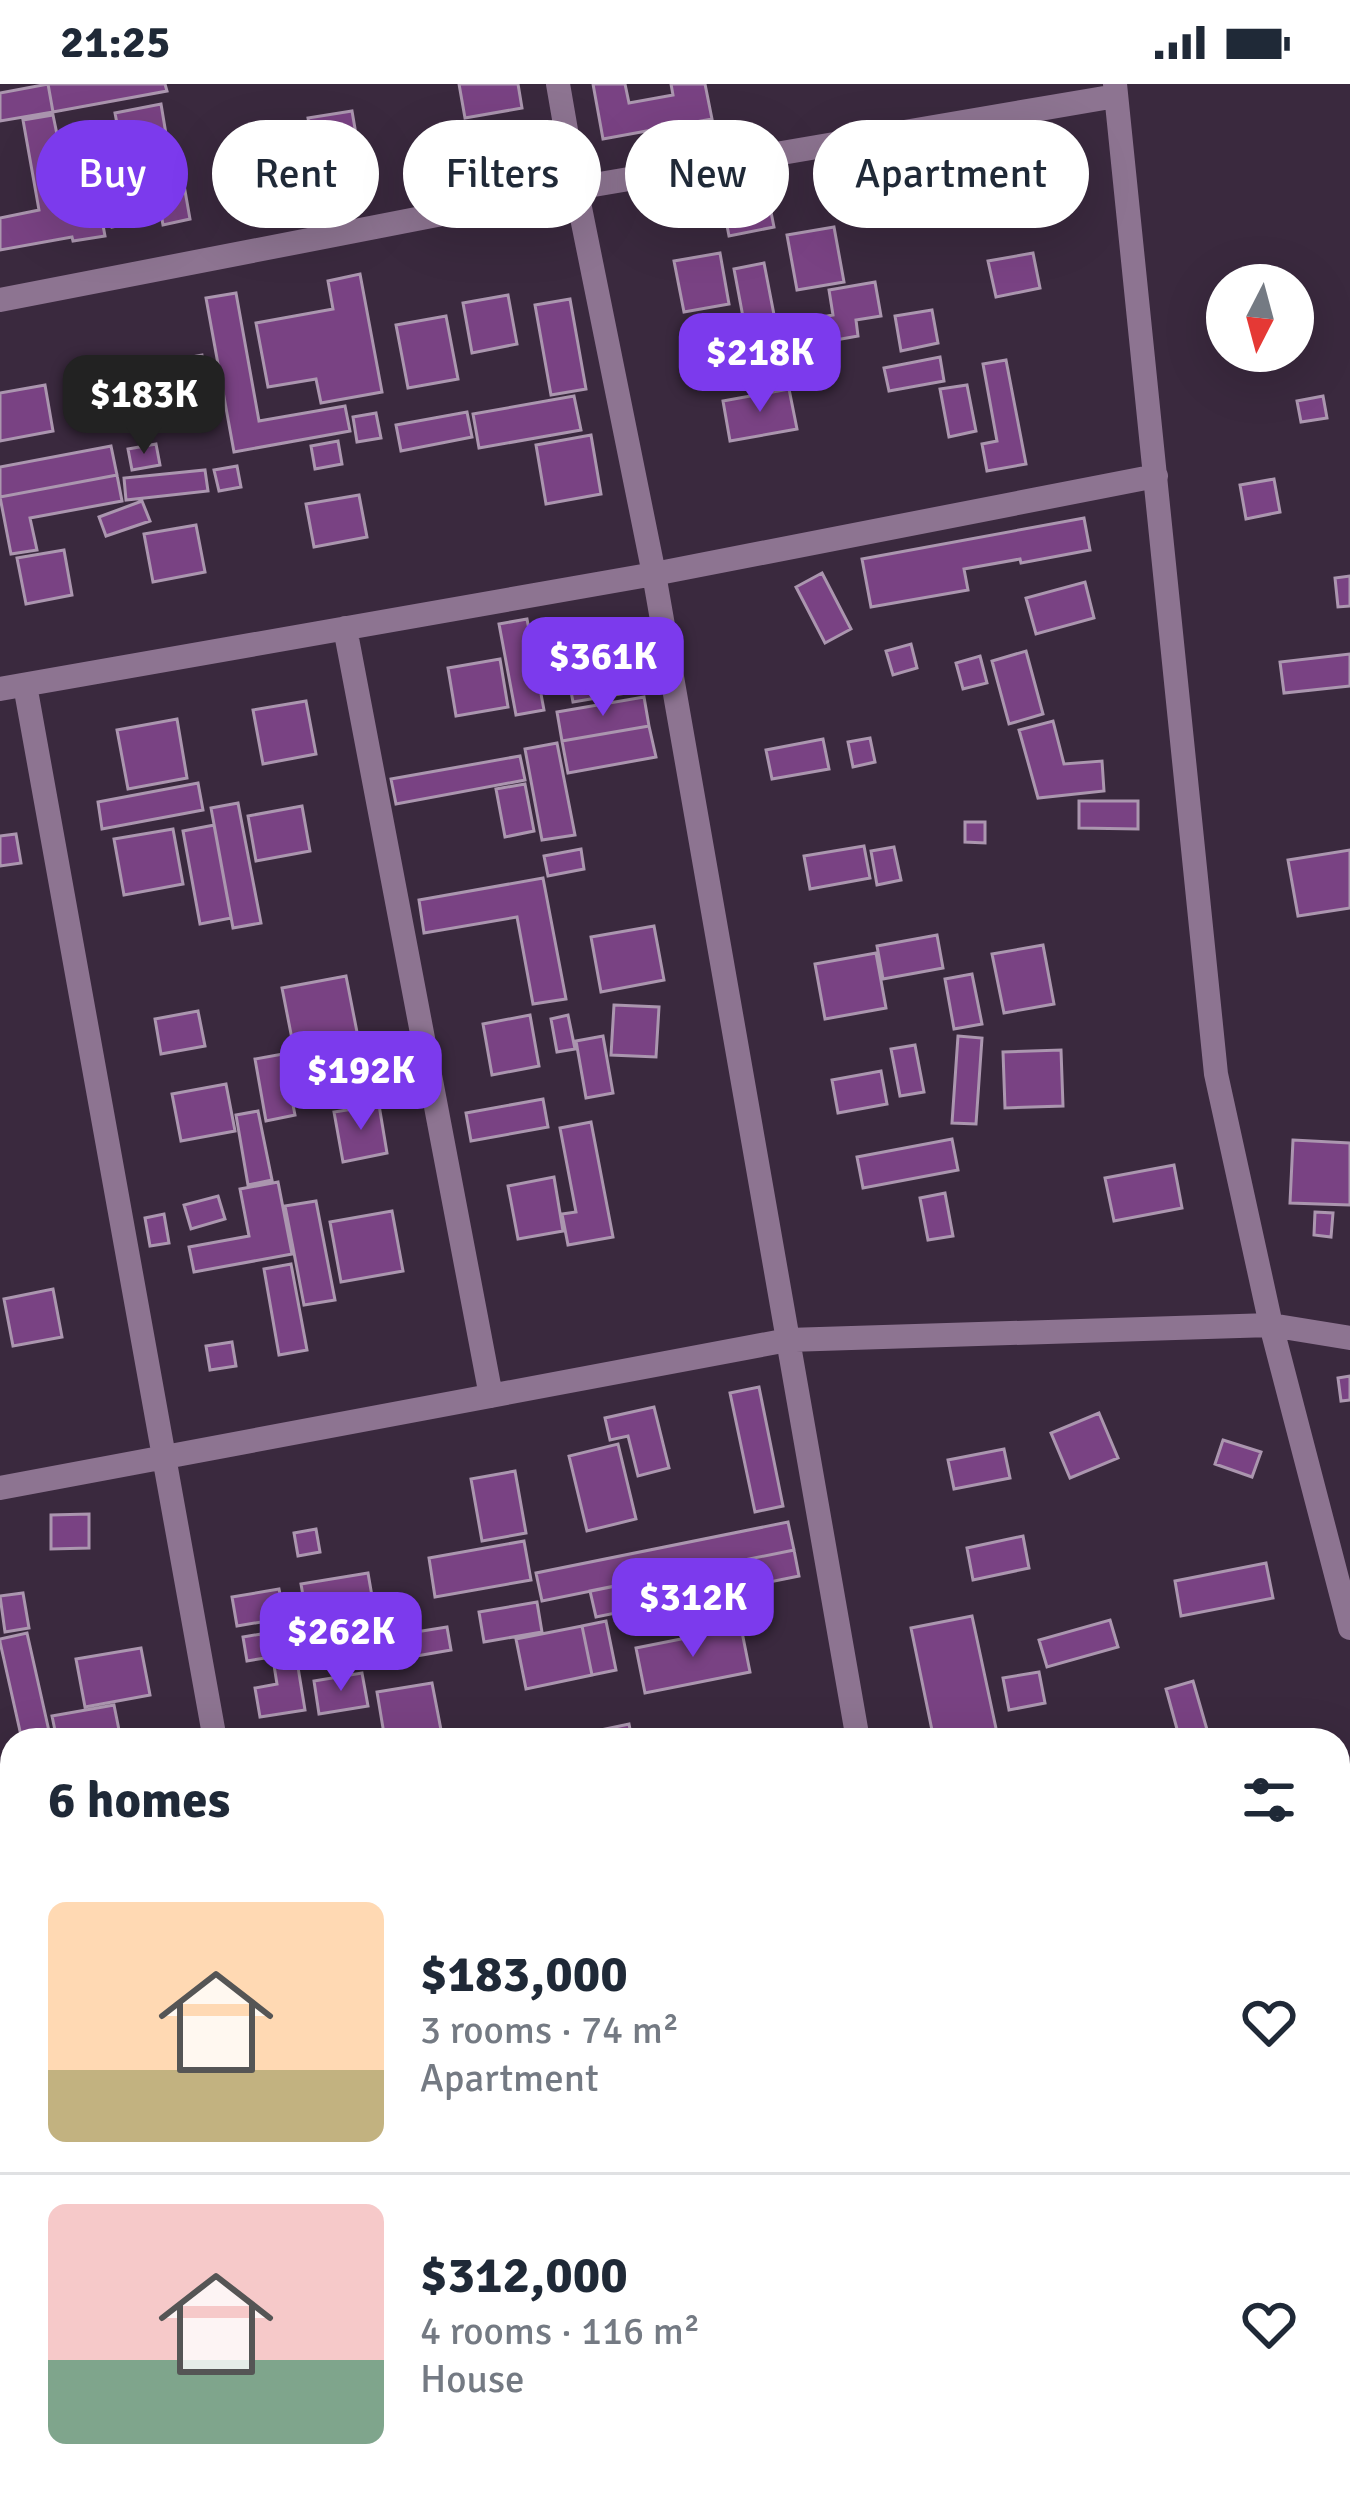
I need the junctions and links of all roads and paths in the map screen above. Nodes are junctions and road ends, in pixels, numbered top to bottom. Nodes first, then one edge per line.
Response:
1 (559, 84) edge
2 (1116, 90) edge
3 (565, 120) edge
4 (601, 183) edge
5 (403, 222) edge
6 (584, 228) edge
7 (0, 300) edge
8 (1156, 476) junction
9 (654, 574) junction
10 (345, 628) junction
11 (13, 687) edge
12 (1271, 1324) junction
13 (1350, 1338) edge
14 (788, 1340) junction
15 (491, 1396) junction
16 (164, 1458) junction
17 (0, 1489) edge
18 (1350, 1628) edge
19 (212, 1728) edge
20 (852, 1728) edge

1 - 3 street
2 - 4 street
2 - 8 street
5 - 7 street
6 - 9 street
8 - 9 street
8 - 12 street
9 - 10 street
9 - 14 street
10 - 11 street
10 - 15 street
11 - 16 street
12 - 13 street
12 - 14 street
12 - 18 street
14 - 15 street
14 - 20 street
15 - 16 street
16 - 17 street
16 - 19 street

